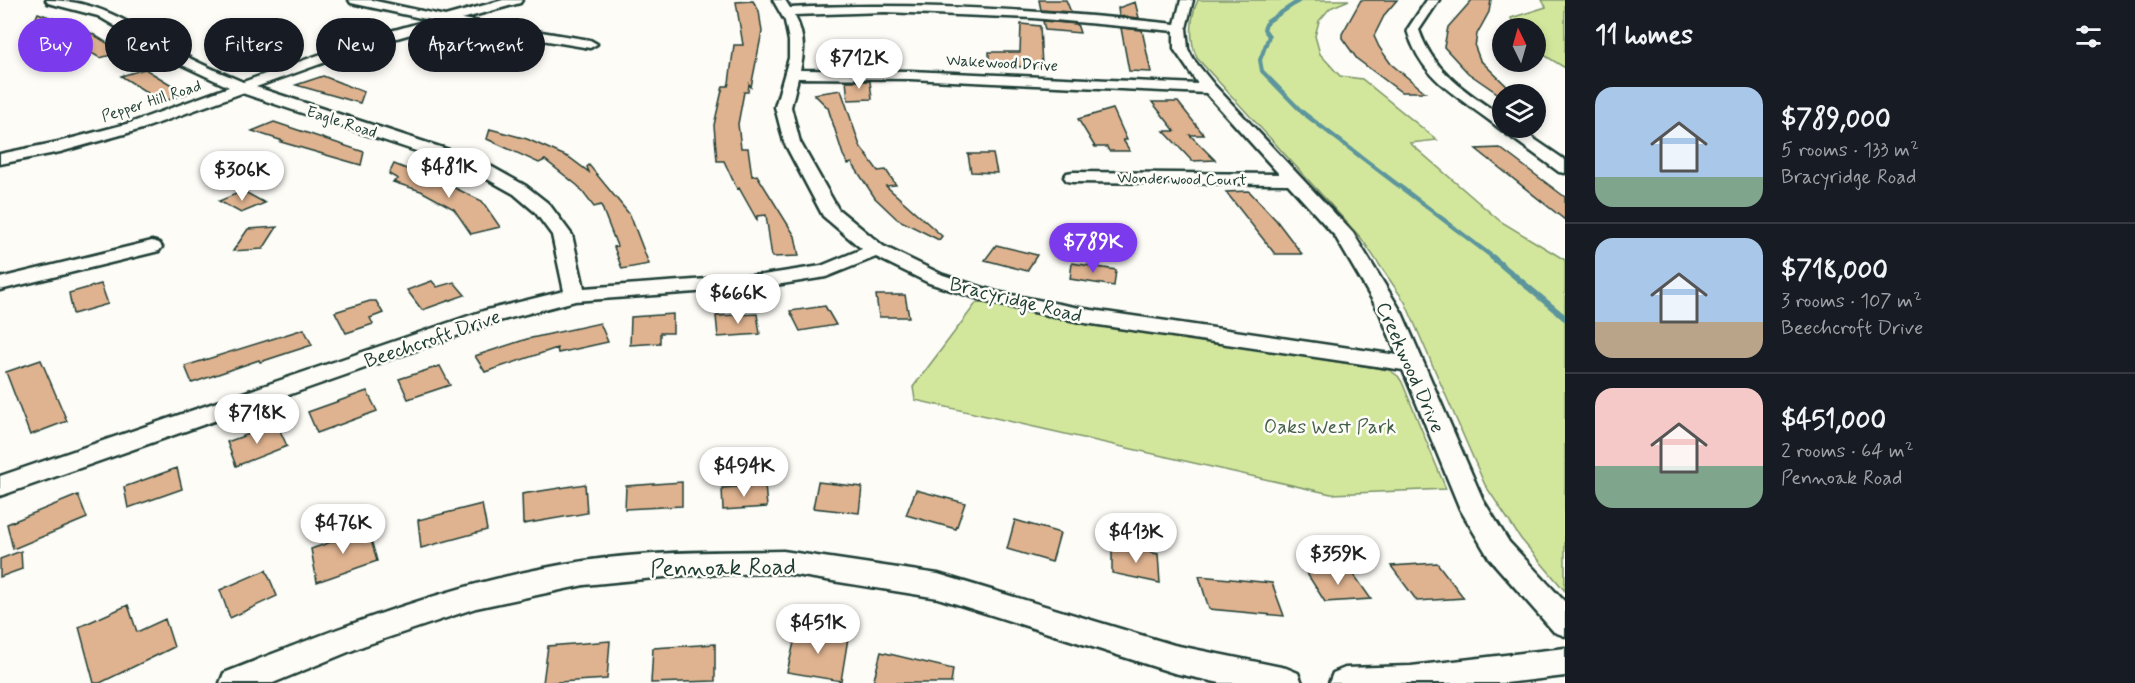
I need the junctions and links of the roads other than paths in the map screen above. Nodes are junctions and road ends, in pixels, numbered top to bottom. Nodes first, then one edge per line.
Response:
1 (52, 0) edge
2 (355, 0) edge
3 (516, 0) edge
4 (993, 0) edge
5 (1188, 0) edge
6 (1433, 0) edge
7 (783, 6) edge
8 (998, 13) junction
9 (436, 18) edge
10 (452, 18) edge
11 (1180, 28) junction
12 (408, 31) edge
13 (545, 37) edge
14 (590, 44) dead end
15 (792, 74) junction
16 (243, 88) junction
17 (1210, 89) junction
18 (1492, 116) edge
19 (1522, 138) edge
20 (0, 159) edge
21 (1565, 168) edge
22 (1073, 177) dead end
23 (1292, 179) junction
24 (152, 247) dead end
25 (876, 250) junction
26 (0, 284) edge
27 (575, 295) junction
28 (1411, 364) junction
29 (0, 486) edge
30 (1565, 623) edge
31 (1565, 662) edge
32 (236, 683) edge
33 (1286, 683) edge
34 (1345, 683) edge

1 - 16 street, Eagle Road
2 - 9 street
3 - 10 street, Pepper Hill Road
4 - 8 street
5 - 11 street, Creekwood Drive
6 - 18 street
7 - 8 street
7 - 15 street, Bracyridge Road
8 - 11 street
11 - 17 street, Creekwood Drive
12 - 16 street, Pepper Hill Road
13 - 14 street
15 - 17 street, Wakewood Drive
15 - 25 street, Bracyridge Road
16 - 20 street, Pepper Hill Road
16 - 27 street, Eagle Road
17 - 23 street, Creekwood Drive
19 - 21 street
22 - 23 street, Wonderwood Court
23 - 28 street, Creekwood Drive
24 - 26 street
25 - 27 street, Beechcroft Drive
25 - 28 street, Bracyridge Road
27 - 29 street, Beechcroft Drive
28 - 30 street, Creekwood Drive
31 - 34 street
32 - 33 street, Pennoak Road

